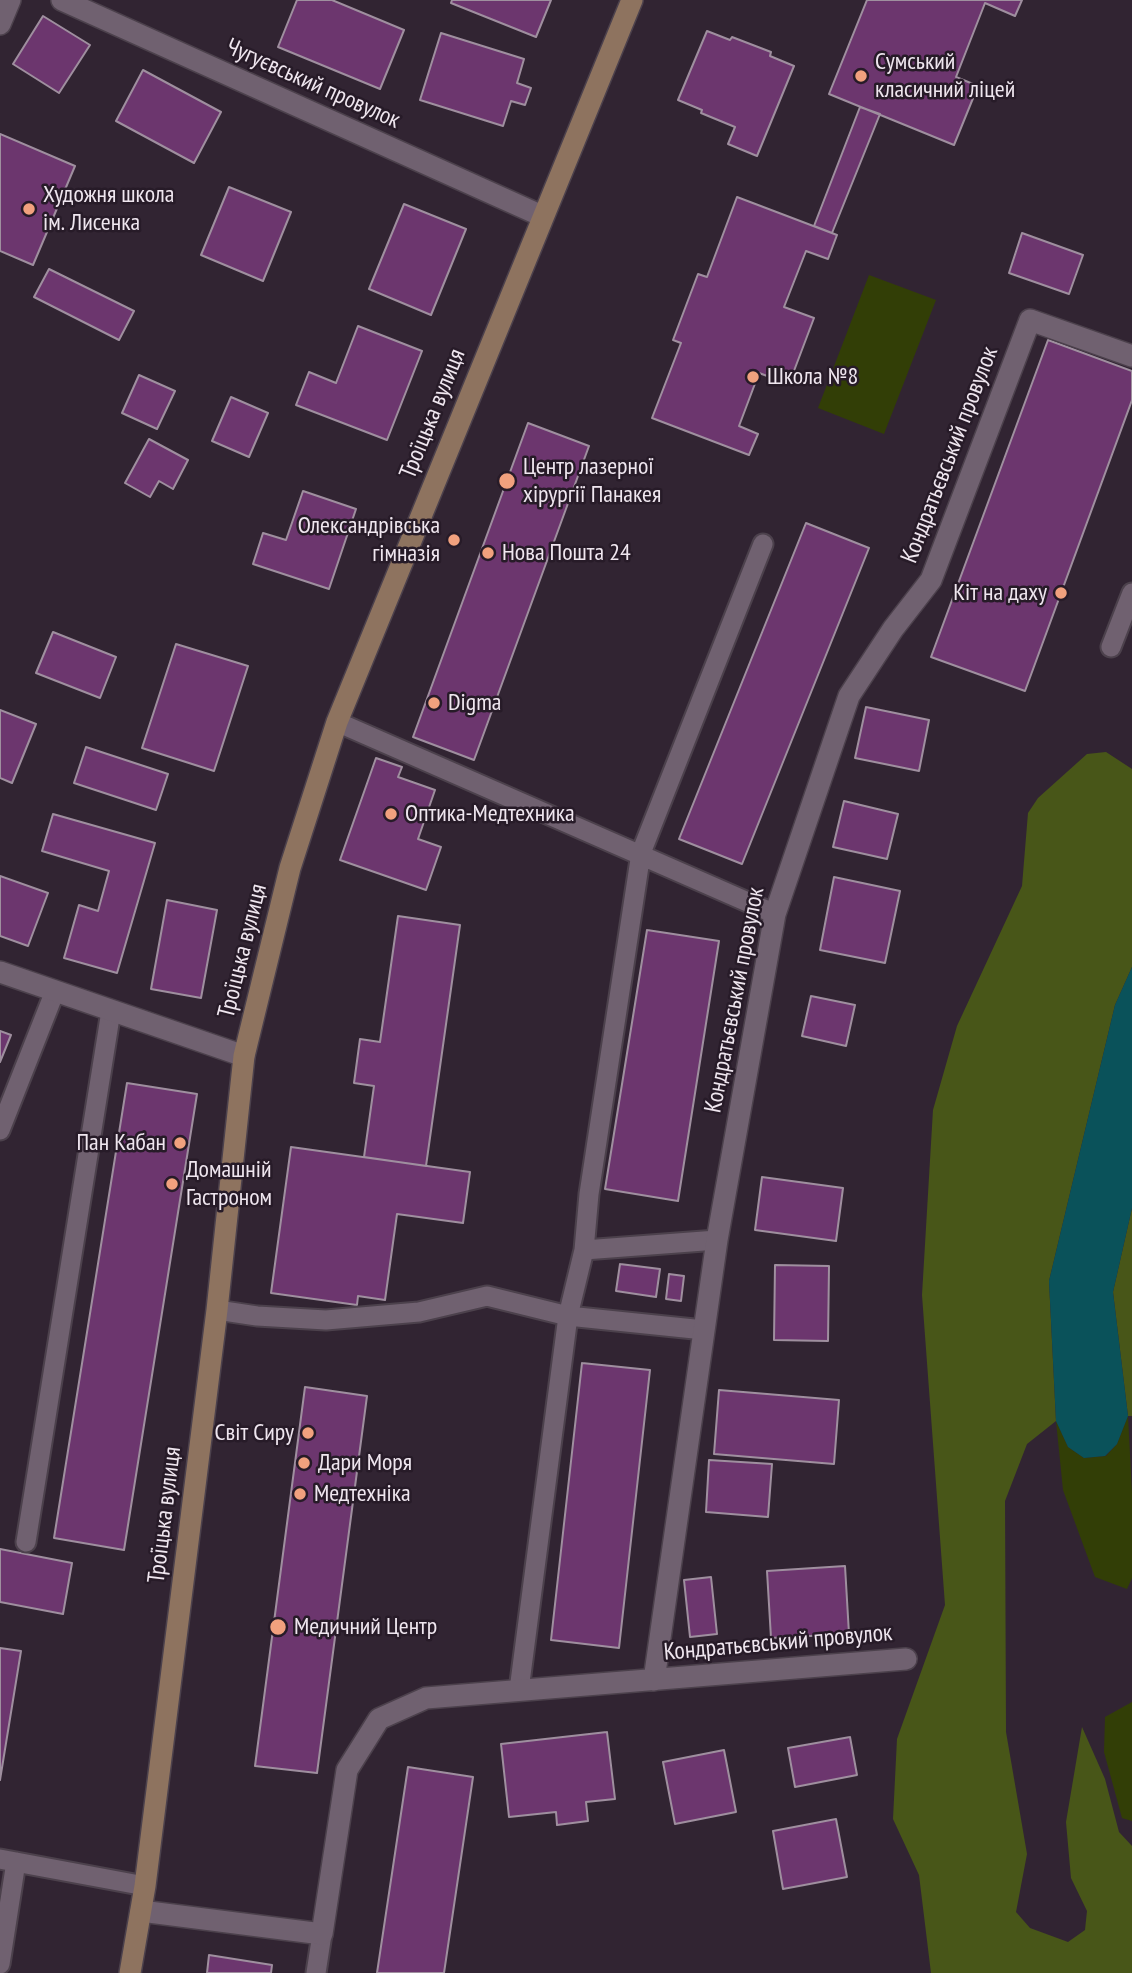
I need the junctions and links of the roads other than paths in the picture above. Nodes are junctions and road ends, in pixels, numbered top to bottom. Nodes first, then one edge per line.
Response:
1 (10, 0) edge
2 (62, 0) edge
3 (632, 0) edge
4 (0, 24) edge
5 (542, 216) junction
6 (1132, 356) edge
7 (763, 544) dead end
8 (1132, 593) edge
9 (1111, 647) dead end
10 (337, 722) junction
11 (640, 853) junction
12 (775, 914) junction
13 (0, 972) edge
14 (55, 991) junction
15 (111, 1011) junction
16 (244, 1056) junction
17 (0, 1130) edge
18 (717, 1240) junction
19 (584, 1250) junction
20 (217, 1310) junction
21 (568, 1317) junction
22 (704, 1330) junction
23 (26, 1542) dead end
24 (906, 1659) dead end
25 (654, 1680) junction
26 (519, 1690) junction
27 (8, 1861) edge
28 (145, 1886) junction
29 (141, 1911) junction
30 (322, 1934) junction
31 (0, 1964) edge
32 (130, 1973) edge
33 (316, 1973) edge

1 - 4 street
2 - 5 street, Чугуєвський провулок
3 - 5 main road, Троїцька вулиця
5 - 10 main road, Троїцька вулиця
6 - 12 street, Кондратьєвський провулок
7 - 11 lane
8 - 9 lane
10 - 11 lane
10 - 16 main road, Троїцька вулиця
11 - 12 lane
11 - 19 lane
12 - 18 street, Кондратьєвський провулок
13 - 14 street
14 - 15 street
14 - 17 lane
15 - 16 street
15 - 23 lane
16 - 20 main road, Троїцька вулиця
18 - 19 lane
18 - 22 street, Кондратьєвський провулок
19 - 21 lane
20 - 21 lane
20 - 28 main road, Троїцька вулиця
21 - 22 lane
21 - 26 lane
22 - 25 street, Кондратьєвський провулок
24 - 25 street, Кондратьєвський провулок
25 - 26 street, Кондратьєвський провулок
26 - 30 street, Кондратьєвський провулок
27 - 28 lane
27 - 31 lane
28 - 29 main road, Троїцька вулиця
29 - 30 street
29 - 32 main road, Троїцька вулиця
30 - 33 lane

